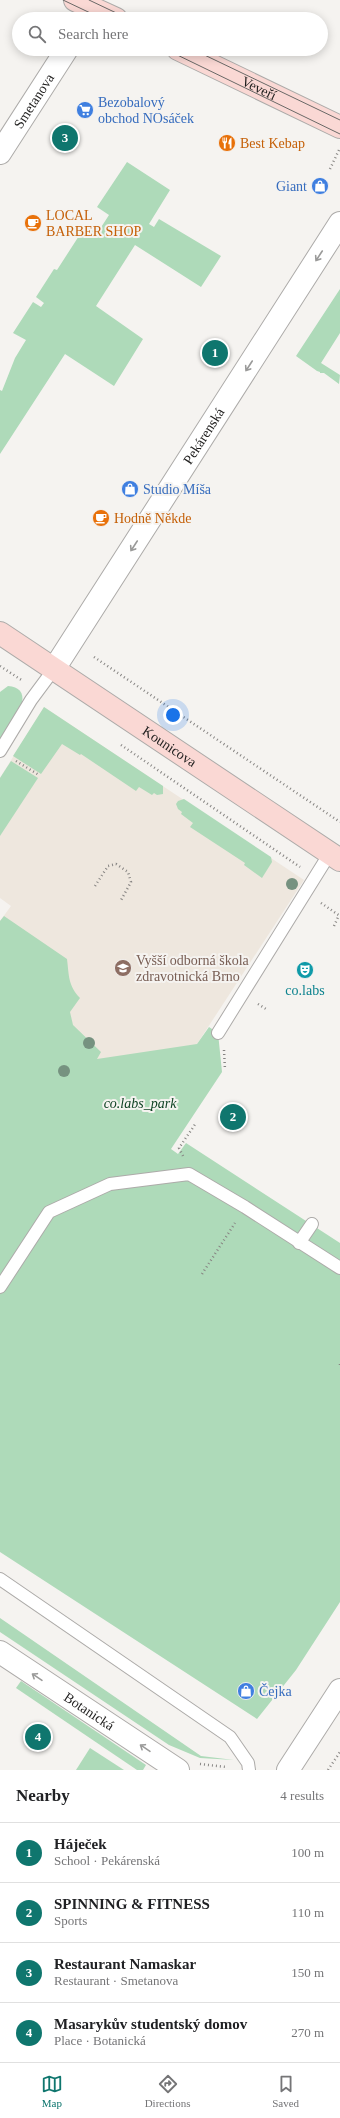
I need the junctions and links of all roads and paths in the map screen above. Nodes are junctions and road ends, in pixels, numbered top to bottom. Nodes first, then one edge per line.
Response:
1 (62, 56) edge
2 (193, 56) edge
3 (340, 127) edge
4 (340, 148) edge
5 (0, 153) edge
6 (330, 169) dead end
7 (340, 223) edge
8 (0, 633) edge
9 (94, 657) dead end
10 (0, 666) edge
11 (54, 669) junction
12 (38, 690) junction
13 (115, 741) dead end
14 (0, 751) edge
15 (39, 775) dead end
16 (340, 822) edge
17 (335, 857) edge
18 (315, 877) junction
19 (95, 886) dead end
20 (120, 902) dead end
21 (339, 916) edge
22 (334, 926) dead end
23 (218, 1033) dead end
24 (196, 1123) dead end
25 (182, 1150) dead end
26 (246, 1207) junction
27 (312, 1224) dead end
28 (299, 1243) junction
29 (340, 1268) edge
30 (202, 1274) dead end
31 (0, 1287) edge
32 (0, 1579) edge
33 (0, 1652) edge
34 (340, 1690) edge
35 (340, 1752) edge
36 (178, 1770) edge
37 (249, 1770) edge
38 (288, 1770) edge
39 (328, 1770) edge

1 - 5 street, Smetanova
2 - 3 street, Veveří
4 - 6 path
7 -> 11 street, Pekárenská
8 - 11 street, Kounicova
9 - 16 path
10 - 12 path
11 - 12 lane
11 - 17 street, Kounicova
12 - 14 lane
13 - 18 path
14 - 15 path
17 - 18 lane
18 - 21 path
18 - 23 lane
19 - 20 path
21 - 22 path
24 - 25 path
26 - 28 lane
26 - 30 path
26 - 31 lane
27 - 28 lane
28 - 29 lane
32 - 37 lane
36 -> 33 street, Botanická
34 - 38 street
35 - 39 path

